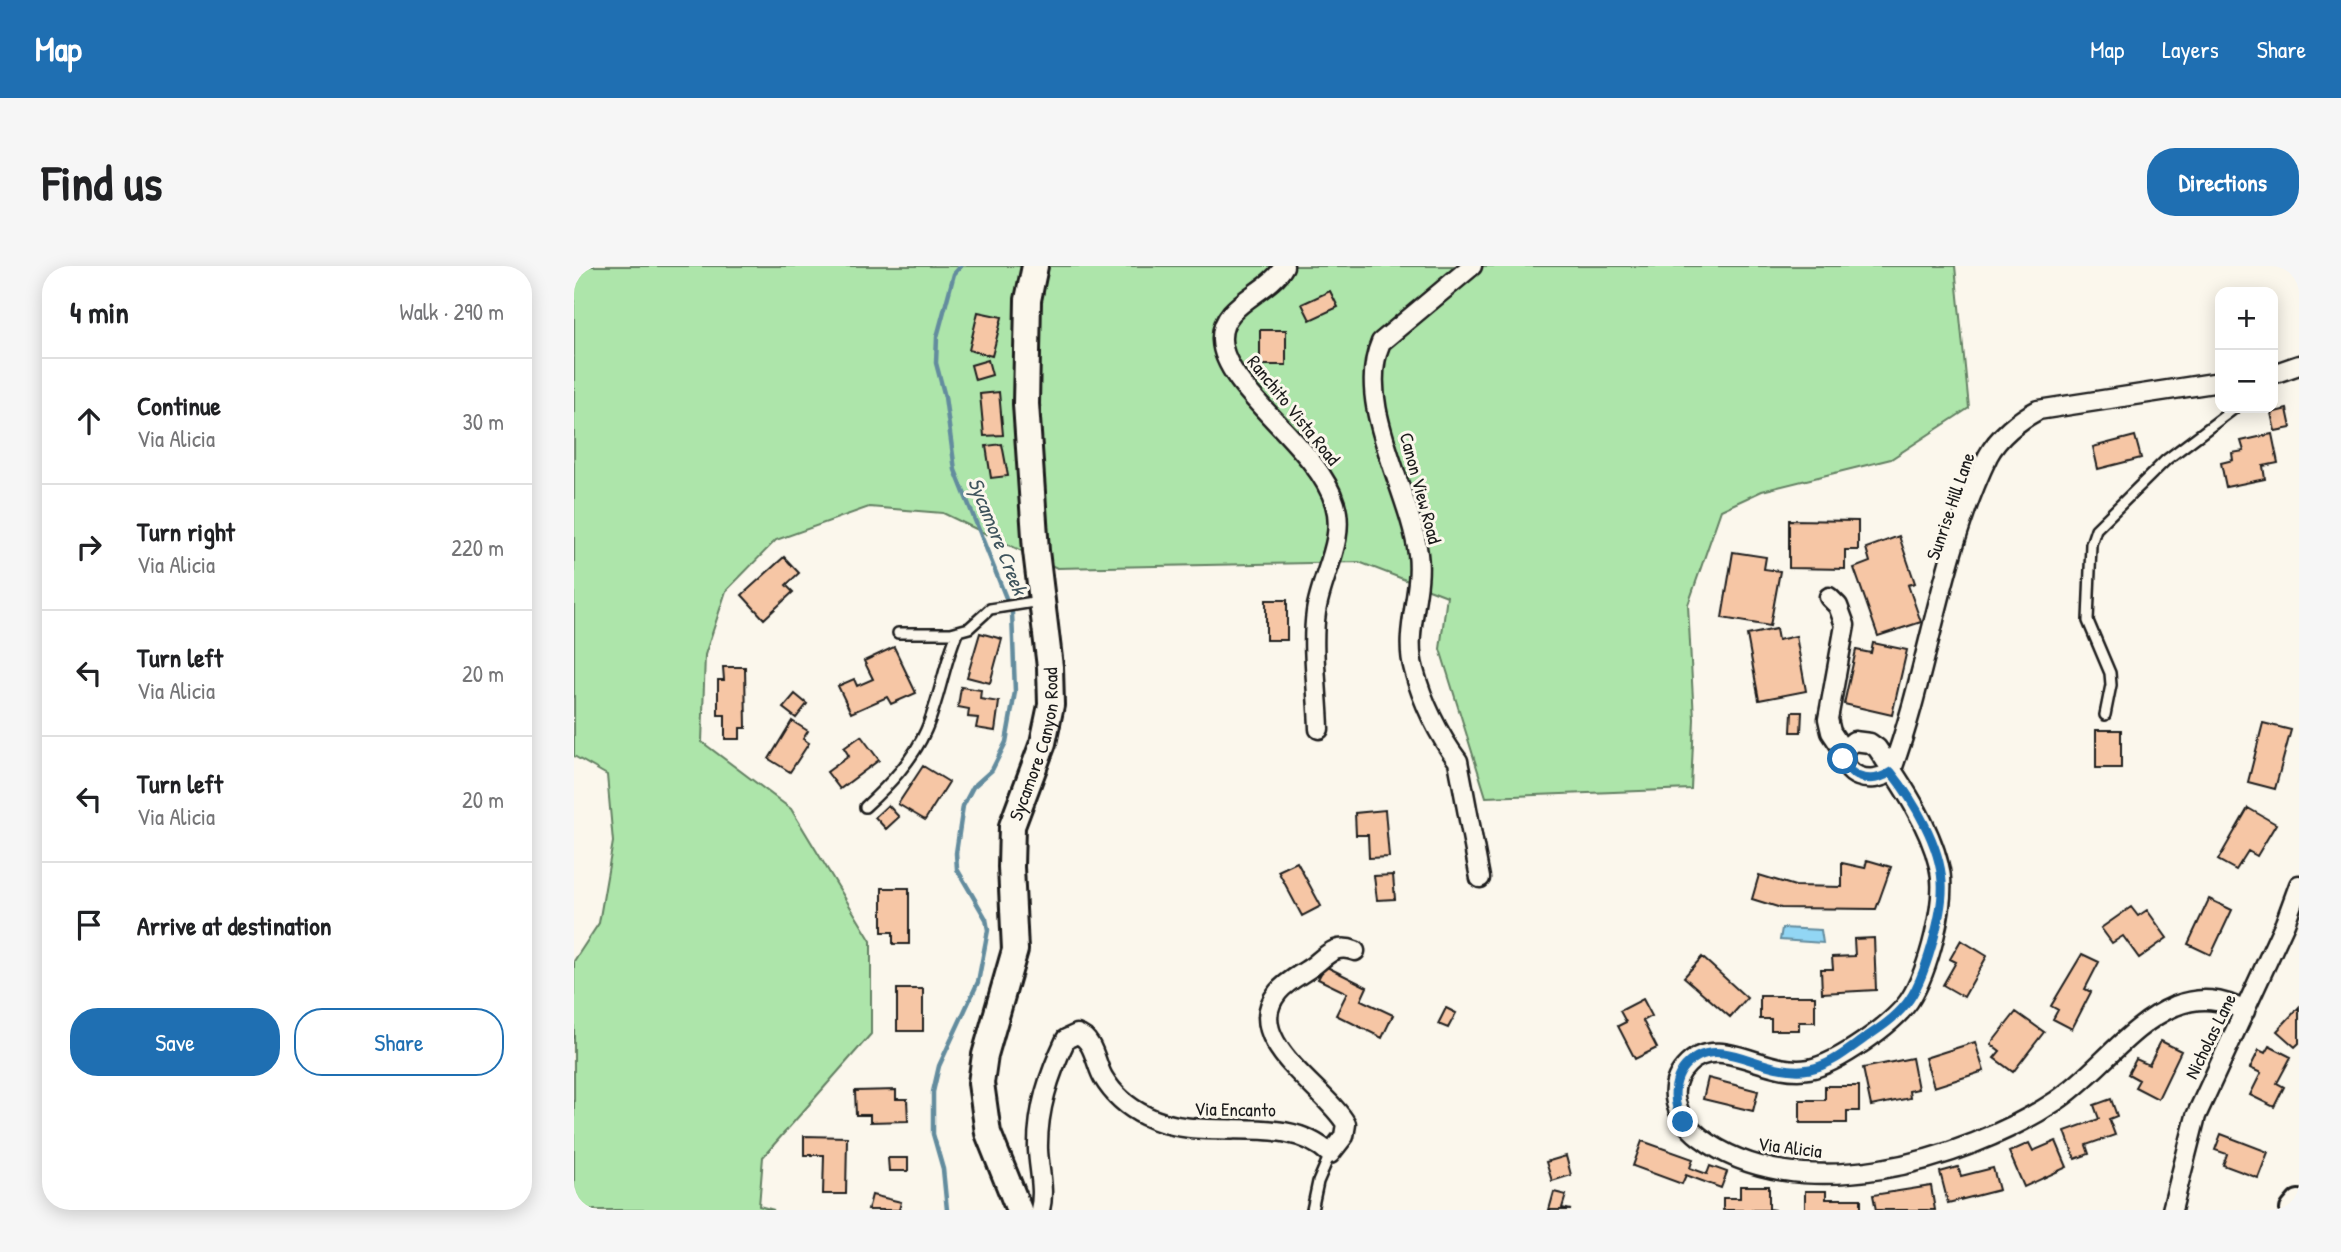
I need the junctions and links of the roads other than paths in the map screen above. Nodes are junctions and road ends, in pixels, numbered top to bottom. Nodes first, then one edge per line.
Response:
1 (1035, 266) edge
2 (1284, 266) edge
3 (1472, 266) edge
4 (2299, 365) edge
5 (2278, 372) edge
6 (2215, 383) edge
7 (2228, 413) edge
8 (1829, 597) dead end
9 (1036, 601) junction
10 (958, 631) junction
11 (898, 633) dead end
12 (2105, 715) dead end
13 (1319, 729) dead end
14 (1843, 750) junction
15 (1891, 772) junction
16 (865, 807) dead end
17 (1480, 878) dead end
18 (2299, 885) edge
19 (1355, 951) dead end
20 (2245, 1011) junction
21 (1329, 1154) junction
22 (2299, 1203) edge
23 (1018, 1210) edge
24 (1040, 1210) edge
25 (1312, 1210) edge
26 (2172, 1210) edge
27 (2293, 1210) edge

1 - 9 main road, Sycamore Canyon Road
2 - 13 street, Ranchito Vista Road
3 - 17 street, Canon View Road
4 - 5 street
6 - 15 street, Sunrise Hill Lane
7 - 12 lane
8 - 14 street
9 - 10 lane
9 - 23 main road, Sycamore Canyon Road
10 - 11 lane
10 - 16 lane
14 - 15 street, Via Alicia
14 - 15 street
15 - 20 street, Via Alicia
18 - 20 street, Nicholas Lane
19 - 21 street
20 - 26 street, Nicholas Lane
21 - 24 street, Via Encanto
21 - 25 lane
22 - 27 main road

